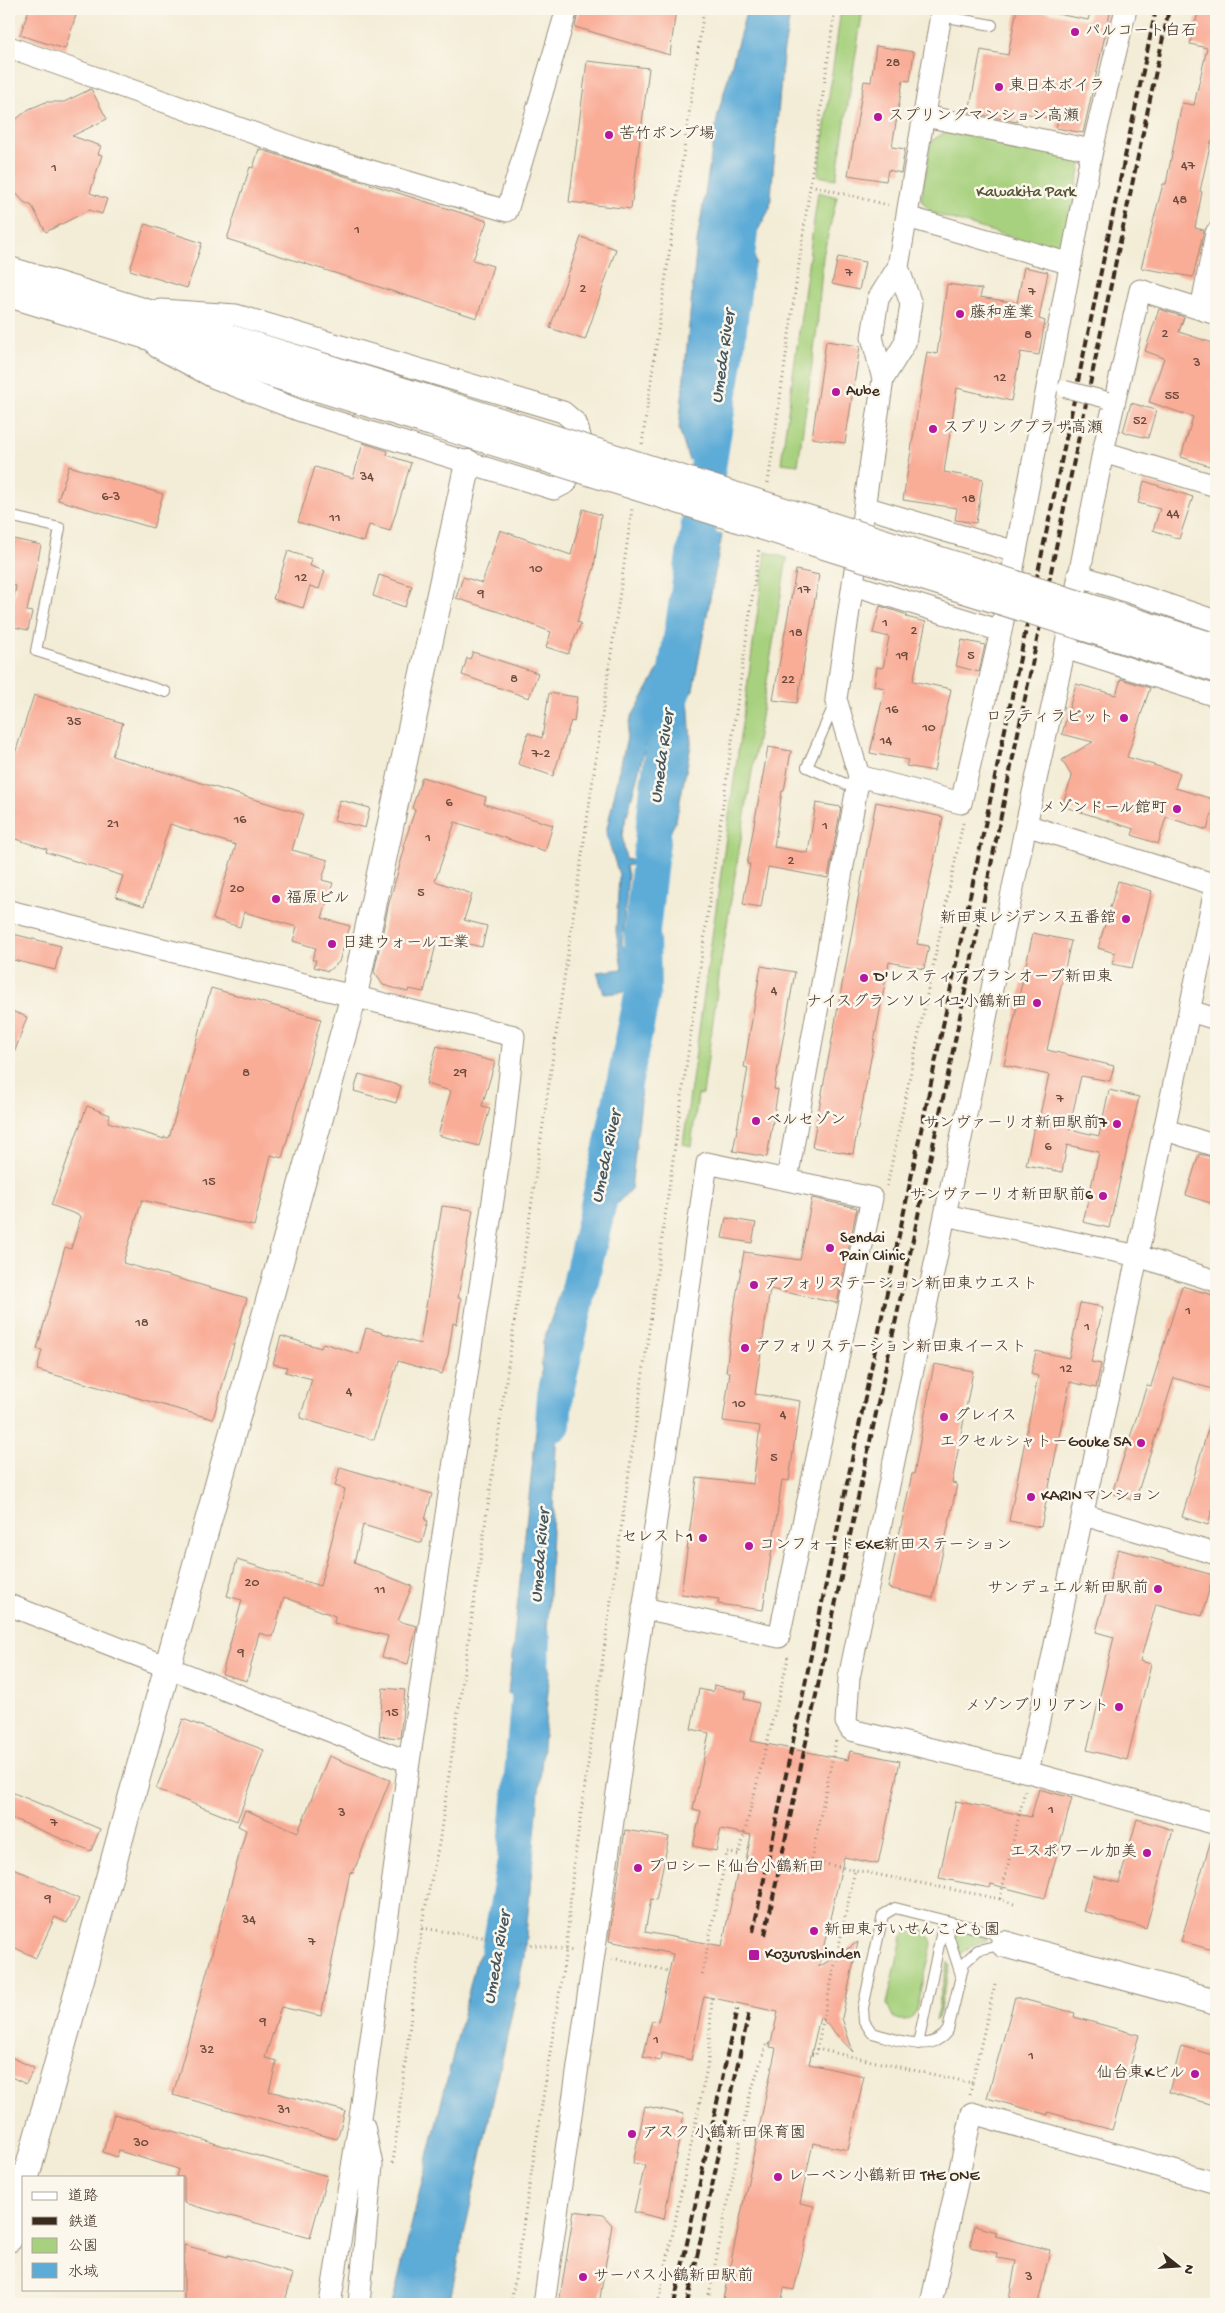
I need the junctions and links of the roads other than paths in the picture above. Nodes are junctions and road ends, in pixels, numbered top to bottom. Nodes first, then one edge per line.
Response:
1 (567, 9) edge
2 (1126, 9) edge
3 (941, 13) edge
4 (992, 25) dead end
5 (9, 47) edge
6 (924, 116) junction
7 (1092, 150) junction
8 (908, 213) junction
9 (1216, 233) edge
10 (1071, 264) junction
11 (898, 267) junction
12 (9, 270) edge
13 (9, 294) edge
14 (1209, 311) edge
15 (127, 318) junction
16 (882, 379) junction
17 (1065, 389) dead end
18 (1107, 400) dead end
19 (432, 412) junction
20 (1103, 452) junction
21 (468, 463) junction
22 (1216, 486) edge
23 (865, 507) junction
24 (9, 516) edge
25 (1016, 552) junction
26 (1078, 576) junction
27 (854, 585) junction
28 (1216, 621) edge
29 (1001, 631) junction
30 (1216, 647) edge
31 (1065, 648) junction
32 (1216, 669) edge
33 (166, 692) dead end
34 (1216, 696) edge
35 (836, 699) junction
36 (858, 783) junction
37 (1026, 825) junction
38 (1216, 885) edge
39 (9, 911) edge
40 (354, 994) junction
41 (1190, 1010) junction
42 (1216, 1019) edge
43 (1166, 1130) junction
44 (1216, 1146) edge
45 (787, 1180) junction
46 (945, 1215) junction
47 (1138, 1256) junction
48 (1216, 1281) edge
49 (1084, 1515) junction
50 (1216, 1554) edge
51 (9, 1605) edge
52 (643, 1608) junction
53 (166, 1668) junction
54 (409, 1762) junction
55 (1028, 1772) junction
56 (1216, 1824) edge
57 (944, 1921) junction
58 (1004, 1944) junction
59 (961, 1976) junction
60 (1216, 2002) edge
61 (918, 2044) junction
62 (361, 2111) junction
63 (26, 2176) edge
64 (1216, 2183) edge
65 (22, 2191) edge
66 (9, 2238) edge
67 (330, 2304) edge
68 (359, 2304) edge
69 (544, 2304) edge
70 (931, 2304) edge

1 - 5 street
2 - 7 street
3 - 4 lane
3 - 6 street
6 - 7 street
6 - 8 street
7 - 10 street
8 - 10 street
8 - 11 street
9 - 14 street
10 - 25 street
11 - 16 street
11 - 16 street
12 - 15 street
13 - 15 street
14 - 20 street
15 - 19 street
15 - 21 street
15 - 21 street
16 - 23 street
17 - 18 street, bridge
19 - 30 street, bridge
19 - 32 street, bridge
20 - 22 street
20 - 26 street
21 - 40 street
23 - 25 street
23 - 27 street
24 - 33 lane
25 - 29 street
26 - 28 street
26 - 31 street
27 - 29 street
27 - 35 street
29 - 36 street
31 - 34 street
31 - 37 street
35 - 36 street
35 - 36 lane
36 - 45 street
37 - 38 street
37 - 46 street
38 - 41 street
39 - 40 street
40 - 53 street
40 - 54 street
41 - 42 street
41 - 43 street
43 - 44 street
43 - 47 street
45 - 52 street
45 - 52 street
46 - 47 street
46 - 55 street
47 - 48 street
47 - 49 street
49 - 50 street
49 - 55 street
51 - 53 street
52 - 69 street
53 - 54 street
53 - 63 street
54 - 62 street
55 - 56 street
57 - 58 lane
57 - 59 lane
57 - 61 lane
57 - 61 lane
58 - 59 lane
58 - 60 street
59 - 61 lane
62 - 67 street
62 - 68 street
64 - 70 street
65 - 66 street

